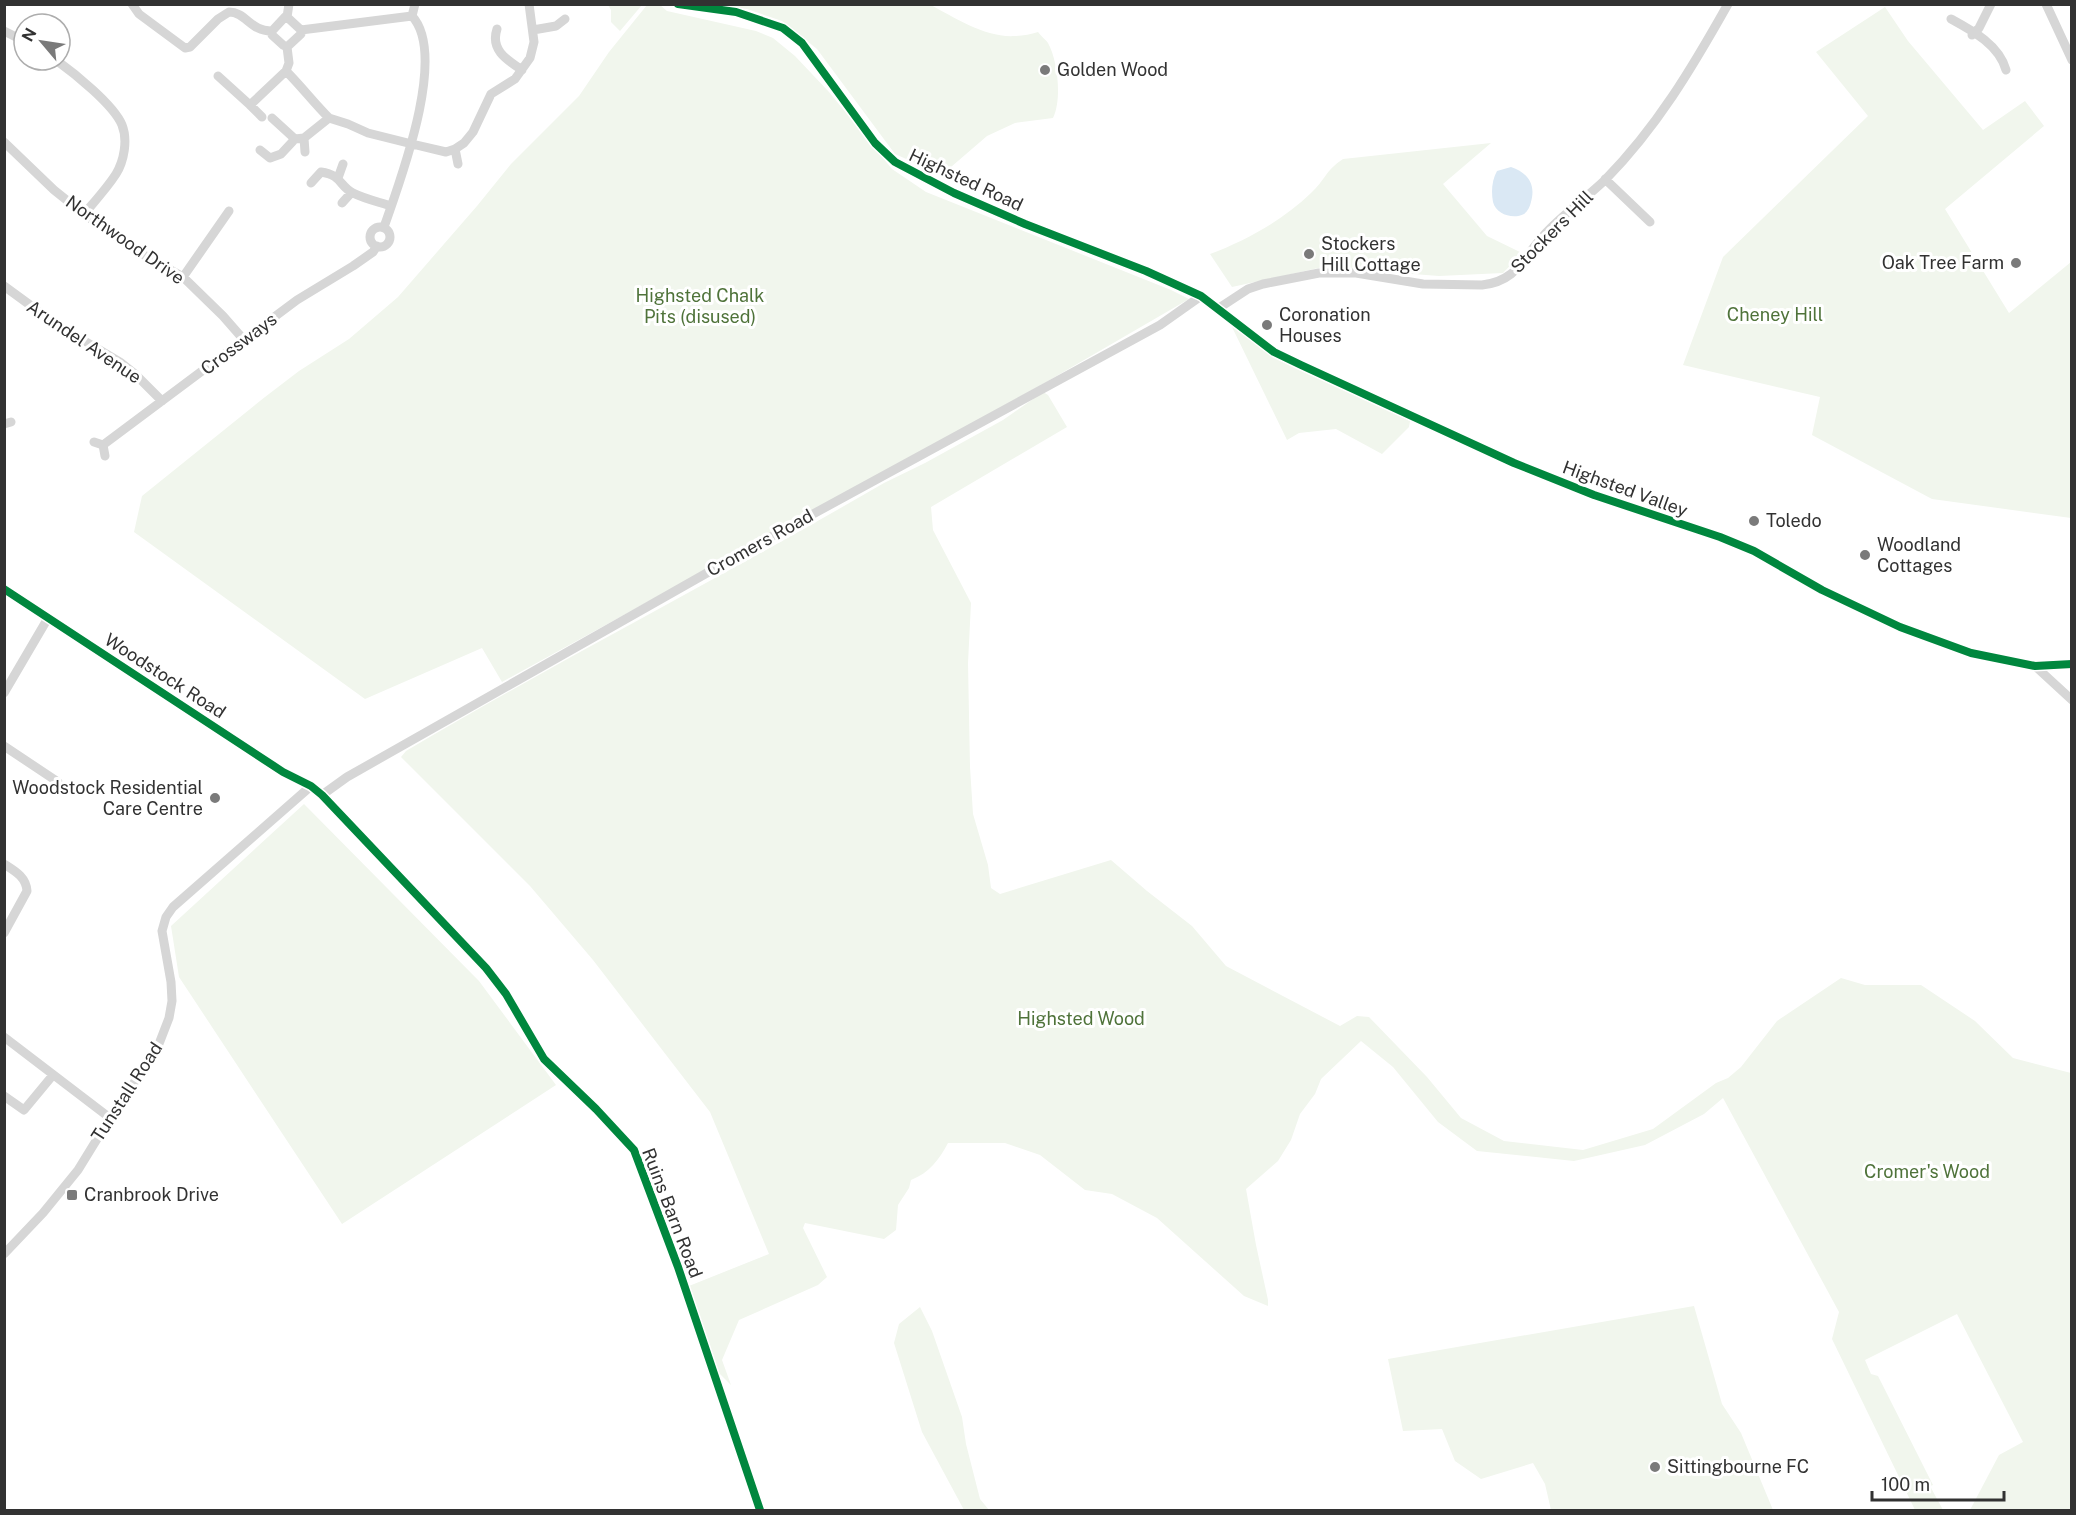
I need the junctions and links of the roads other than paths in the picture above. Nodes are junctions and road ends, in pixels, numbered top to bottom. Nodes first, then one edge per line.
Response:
1 (132, 4) edge
2 (289, 4) edge
3 (414, 4) edge
4 (530, 4) edge
5 (678, 4) edge
6 (1728, 4) edge
7 (1991, 4) edge
8 (2046, 4) edge
9 (412, 16) junction
10 (287, 17) junction
11 (1951, 19) dead end
12 (565, 20) dead end
13 (497, 29) dead end
14 (301, 30) junction
15 (533, 30) junction
16 (272, 31) junction
17 (1973, 34) junction
18 (288, 47) junction
19 (2072, 60) edge
20 (522, 70) junction
21 (2006, 70) dead end
22 (286, 71) junction
23 (70, 72) edge
24 (218, 76) dead end
25 (250, 105) junction
26 (261, 117) dead end
27 (272, 118) dead end
28 (329, 118) junction
29 (300, 138) junction
30 (4, 142) edge
31 (412, 144) junction
32 (455, 149) junction
33 (260, 150) dead end
34 (305, 152) dead end
35 (342, 164) dead end
36 (458, 164) dead end
37 (338, 178) junction
38 (1605, 179) junction
39 (311, 183) dead end
40 (351, 193) junction
41 (342, 203) dead end
42 (391, 206) junction
43 (229, 211) dead end
44 (84, 214) junction
45 (1650, 222) dead end
46 (183, 277) junction
47 (4, 286) edge
48 (1201, 296) junction
49 (1219, 308) junction
50 (244, 340) junction
51 (162, 401) junction
52 (105, 456) dead end
53 (4, 589) edge
54 (48, 618) junction
55 (2072, 664) edge
56 (2035, 666) junction
57 (4, 693) edge
58 (2072, 700) edge
59 (4, 746) edge
60 (58, 782) dead end
61 (311, 786) junction
62 (322, 795) junction
63 (4, 864) edge
64 (4, 933) edge
65 (4, 1037) edge
66 (53, 1075) junction
67 (4, 1096) edge
68 (110, 1118) junction
69 (4, 1254) edge
70 (760, 1510) edge

1 - 16 street
2 - 10 street
3 - 9 street
4 - 15 street
5 - 48 street, Highsted Road
6 - 38 street, Stockers Hill
7 - 17 street
8 - 19 street
9 - 14 street
9 - 31 street, Crossways
10 - 14 street
10 - 16 street
11 - 17 street
12 - 15 street
13 - 20 street
14 - 18 street
15 - 20 street
16 - 18 street
17 - 21 street
18 - 22 street
20 - 32 street
22 - 25 street
22 - 28 street
23 - 44 street
24 - 25 street
25 - 26 street
27 - 29 street
28 - 29 street
28 - 31 street
29 - 33 street
29 - 34 street
30 - 44 street, Northwood Drive
31 - 32 street
31 - 42 street, Crossways
32 - 36 street
35 - 37 street
37 - 39 street
37 - 40 street
38 - 45 street
38 - 49 street, Stockers Hill
40 - 41 street
40 - 42 street
42 - 50 street, Crossways
43 - 46 street
44 - 46 street, Northwood Drive
46 - 50 street, Northwood Drive
47 - 51 street, Arundel Avenue
48 - 49 street, Highsted Road
48 - 62 street, Cromers Road
49 - 56 street, Highsted Valley
50 - 51 street, Crossways
51 - 52 street, Crossways
53 - 54 street, Woodstock Road
54 - 57 street
54 - 61 street, Woodstock Road
55 - 56 street
56 - 58 street
59 - 60 street
61 - 62 street, Ruins Barn Road
61 - 68 street, Tunstall Road
62 - 70 street, Ruins Barn Road
63 - 64 street
65 - 66 street
66 - 67 street
66 - 68 street
68 - 69 street, Tunstall Road

